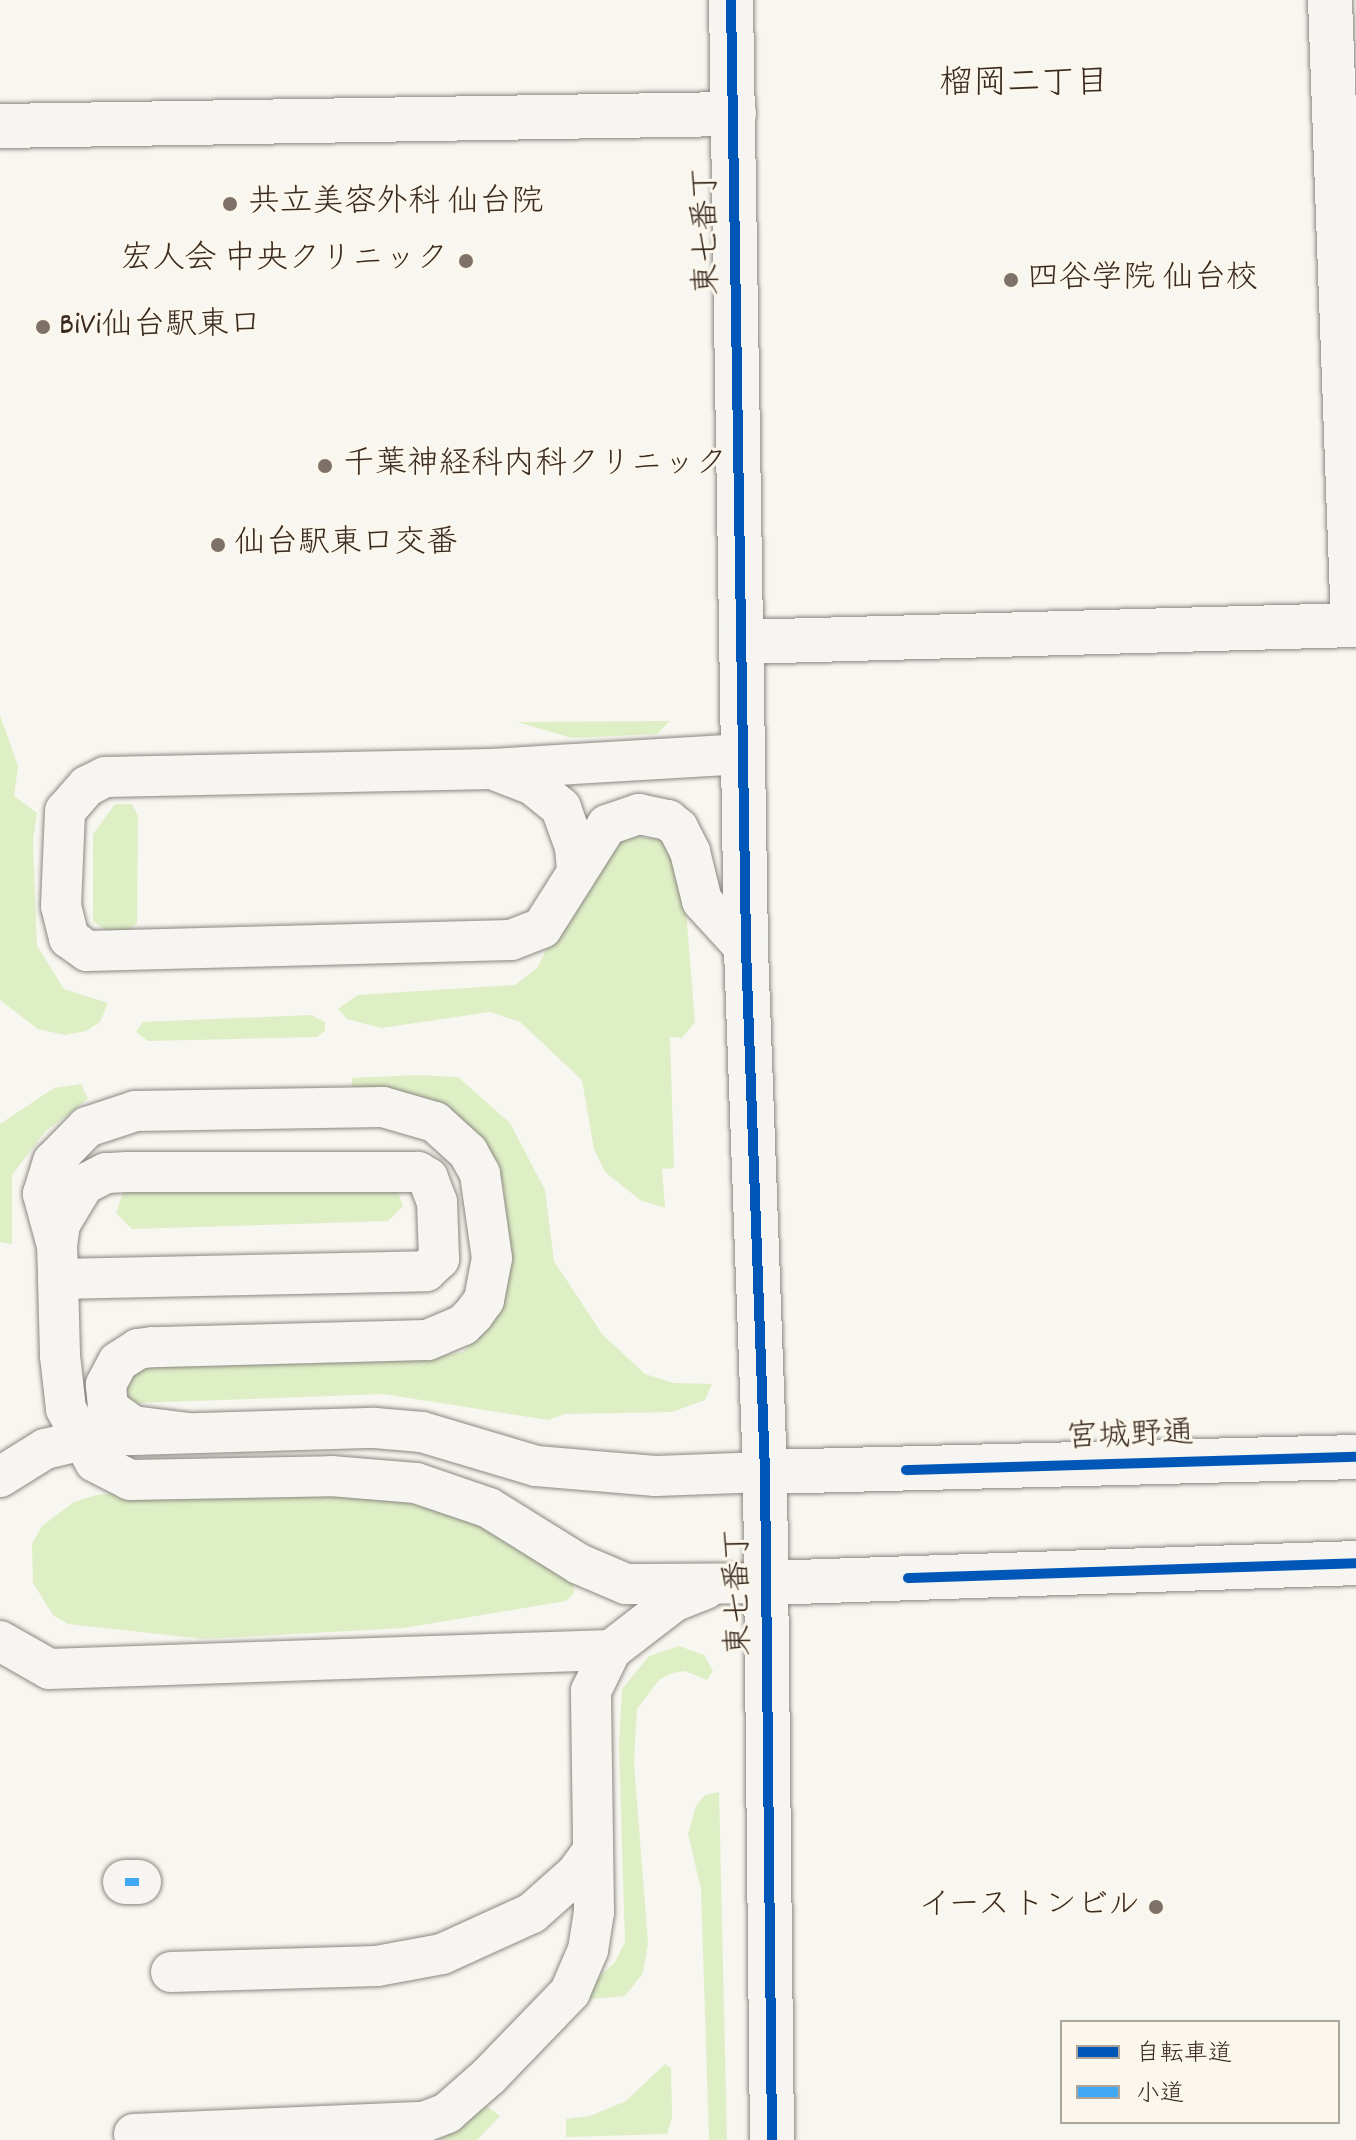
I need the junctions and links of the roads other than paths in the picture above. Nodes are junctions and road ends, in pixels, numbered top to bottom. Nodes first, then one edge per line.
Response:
1 (731, 0) edge
2 (1330, 0) edge
3 (734, 114) junction
4 (0, 126) edge
5 (1354, 625) edge
6 (742, 642) junction
7 (743, 754) junction
8 (492, 769) junction
9 (577, 870) junction
10 (746, 949) junction
11 (58, 1262) junction
12 (187, 1433) junction
13 (78, 1435) junction
14 (1356, 1457) edge
15 (765, 1472) junction
16 (0, 1477) edge
17 (1356, 1563) edge
18 (750, 1584) junction
19 (0, 1641) edge
20 (611, 1650) junction
21 (593, 1851) junction
22 (171, 1972) dead end
23 (134, 2134) dead end
24 (772, 2140) edge

1 - 3 street, 東七番丁
2 - 5 street
3 - 4 street
3 - 6 street, 東七番丁
5 - 6 street
6 - 7 street, 東七番丁
7 - 8 lane
7 - 10 street, 東七番丁
8 - 9 lane
8 - 9 lane
9 - 10 lane
10 - 15 street, 東七番丁
11 - 11 lane
11 - 12 lane
11 - 13 lane
12 - 13 lane
12 - 15 lane
13 - 16 lane
13 - 18 lane
14 - 15 street, 宮城野通
15 - 18 street, 東七番丁
17 - 18 street
18 - 20 lane
18 - 24 street, 東七番丁
19 - 20 lane
20 - 21 lane
21 - 22 lane
21 - 23 lane

